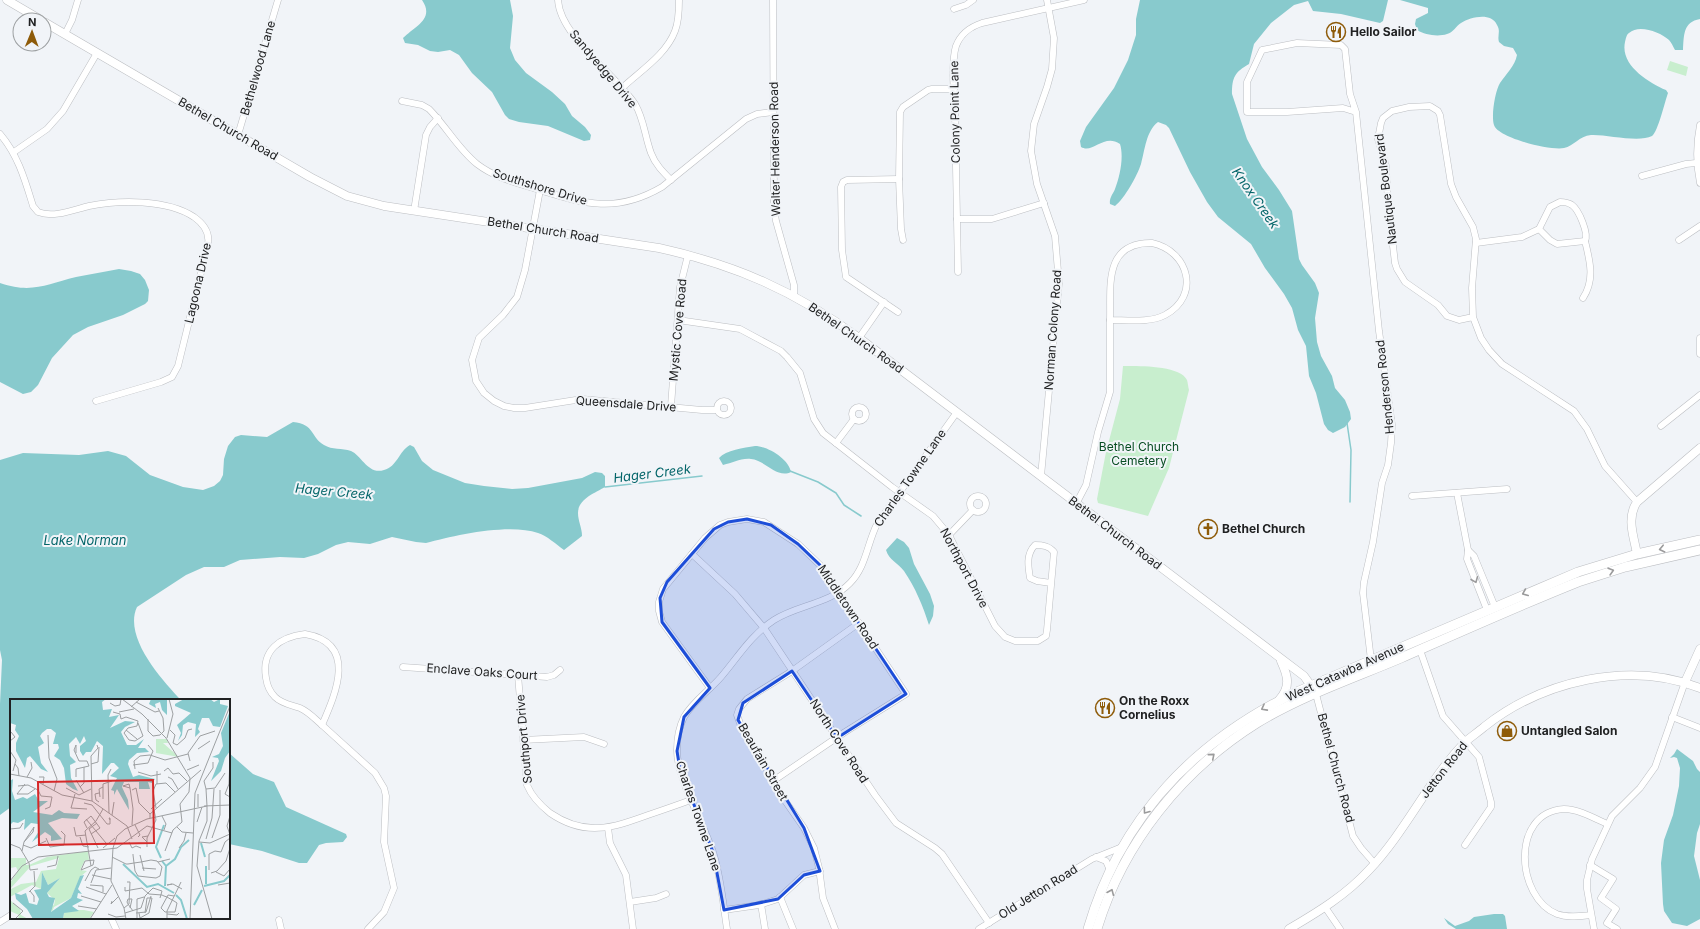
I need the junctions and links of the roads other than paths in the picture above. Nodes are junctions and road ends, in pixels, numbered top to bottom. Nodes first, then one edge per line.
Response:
1 (6, 0) edge
2 (78, 0) edge
3 (278, 0) edge
4 (558, 0) edge
5 (679, 0) edge
6 (773, 0) edge
7 (973, 0) edge
8 (1046, 0) edge
9 (1084, 0) edge
10 (1048, 8) junction
11 (954, 9) dead end
12 (27, 12) edge
13 (52, 27) edge
14 (65, 34) junction
15 (97, 53) junction
16 (622, 88) junction
17 (954, 89) junction
18 (402, 101) dead end
19 (773, 112) junction
20 (1356, 112) junction
21 (438, 118) junction
22 (1700, 125) edge
23 (0, 134) edge
24 (238, 135) junction
25 (14, 152) junction
26 (1696, 163) junction
27 (1642, 176) dead end
28 (899, 179) junction
29 (671, 180) junction
30 (1700, 183) edge
31 (540, 190) junction
32 (1044, 203) junction
33 (414, 211) junction
34 (957, 219) junction
35 (1700, 226) edge
36 (532, 228) junction
37 (1539, 229) junction
38 (903, 240) dead end
39 (1679, 240) dead end
40 (1585, 241) junction
41 (1476, 243) junction
42 (688, 255) junction
43 (958, 272) dead end
44 (794, 296) junction
45 (1583, 298) dead end
46 (884, 302) junction
47 (898, 312) dead end
48 (1473, 317) junction
49 (678, 320) junction
50 (1110, 320) junction
51 (859, 338) junction
52 (1700, 338) edge
53 (1700, 354) edge
54 (1700, 395) edge
55 (96, 401) dead end
56 (671, 406) junction
57 (717, 410) dead end
58 (957, 412) junction
59 (854, 419) dead end
60 (1661, 426) dead end
61 (836, 443) junction
62 (1699, 452) edge
63 (1041, 476) junction
64 (1507, 489) dead end
65 (900, 492) junction
66 (1457, 493) junction
67 (1412, 496) dead end
68 (1637, 502) junction
69 (1076, 504) junction
70 (974, 510) dead end
71 (949, 534) junction
72 (1700, 540) edge
73 (1700, 550) edge
74 (692, 554) junction
75 (1637, 554) junction
76 (1601, 564) junction
77 (1051, 583) junction
78 (838, 593) junction
79 (1549, 594) junction
80 (1491, 608) junction
81 (859, 623) junction
82 (764, 628) junction
83 (1444, 639) junction
84 (1700, 649) edge
85 (1420, 650) junction
86 (1280, 658) junction
87 (1371, 660) junction
88 (403, 667) dead end
89 (560, 670) dead end
90 (792, 671) junction
91 (518, 675) junction
92 (1685, 682) junction
93 (1312, 686) junction
94 (710, 688) junction
95 (1700, 688) edge
96 (1316, 694) junction
97 (1279, 700) junction
98 (1672, 717) junction
99 (322, 725) junction
100 (1700, 728) edge
101 (837, 738) junction
102 (523, 740) junction
103 (1466, 742) junction
104 (604, 744) dead end
105 (1188, 764) junction
106 (773, 781) junction
107 (692, 800) junction
108 (1153, 819) junction
109 (1607, 824) junction
110 (608, 828) junction
111 (1465, 845) dead end
112 (1123, 846) junction
113 (1096, 857) junction
114 (1375, 864) junction
115 (1590, 865) junction
116 (1110, 870) junction
117 (820, 871) junction
118 (666, 894) dead end
119 (780, 897) junction
120 (630, 902) junction
121 (761, 904) junction
122 (1325, 907) junction
123 (724, 910) junction
124 (1591, 915) junction
125 (10, 916) edge
126 (111, 919) edge
127 (279, 920) dead end
128 (0, 922) edge
129 (989, 923) junction
130 (1607, 923) junction
131 (116, 929) edge
132 (281, 929) edge
133 (368, 929) edge
134 (633, 929) edge
135 (727, 929) edge
136 (765, 929) edge
137 (794, 929) edge
138 (835, 929) edge
139 (979, 929) edge
140 (1088, 929) edge
141 (1097, 929) edge
142 (1289, 929) edge
143 (1340, 929) edge
144 (1594, 929) edge
145 (1602, 929) edge
146 (1618, 929) edge

1 - 12 street
2 - 14 street
3 - 24 street, Bethelwood Lane
4 - 16 street, Sandyedge Drive
5 - 16 street
6 - 19 street, Walter Henderson Road
7 - 11 street
8 - 10 street, Norman Colony Road
9 - 10 street, Colony Point Lane
10 - 17 street, Colony Point Lane
10 - 32 street, Norman Colony Road
13 - 14 street, Bethel Church Road
14 - 15 street, Bethel Church Road
15 - 24 street, Bethel Church Road
15 - 25 street
16 - 29 street, Sandyedge Drive
17 - 28 street
17 - 34 street, Colony Point Lane
18 - 21 street, Southshore Drive
19 - 29 street, Southshore Drive
19 - 44 street, Walter Henderson Road
20 - 20 street, Henderson Road
20 - 87 street, Henderson Road
21 - 31 street, Southshore Drive
21 - 33 street
22 - 26 street
23 - 25 street, Lagoona Drive
24 - 33 street, Bethel Church Road
25 - 55 street, Lagoona Drive
26 - 27 street
26 - 30 street
28 - 38 street
28 - 46 street
29 - 31 street, Southshore Drive
31 - 36 street, Queensdale Drive
32 - 34 street
32 - 63 street, Norman Colony Road
33 - 36 street, Bethel Church Road
34 - 43 street, Colony Point Lane
35 - 39 street
36 - 42 street, Bethel Church Road
36 - 56 street, Queensdale Drive
37 - 40 street
37 - 40 street
37 - 41 street
40 - 45 street
41 - 48 street, Nautique Boulevard
41 - 48 street, Nautique Boulevard
42 - 44 street, Bethel Church Road
42 - 49 street, Mystic Cove Road
44 - 51 street, Bethel Church Road
46 - 47 street
46 - 51 street
48 - 68 street, Nautique Boulevard
49 - 56 street, Mystic Cove Road
49 - 61 street, Northport Drive
50 - 50 street
50 - 69 street
51 - 58 street, Bethel Church Road
52 - 53 street
54 - 60 street
56 - 57 street, Queensdale Drive
58 - 63 street, Bethel Church Road
58 - 65 street, Charles Towne Lane
59 - 61 street
61 - 65 street, Northport Drive
62 - 68 street
63 - 69 street, Bethel Church Road
64 - 66 street
65 - 71 street, Northport Drive
65 - 78 street, Charles Towne Lane
66 - 67 street
66 - 80 street
68 - 75 street
69 - 86 street, Bethel Church Road
70 - 71 street
71 - 77 street, Northport Drive
72 -> 75 main road, West Catawba Avenue
79 -> 73 main road, West Catawba Avenue
74 - 78 street, Middletown Road
74 - 82 street, North Cove Road
74 - 94 street, Middletown Road
75 - 76 main road, West Catawba Avenue
76 - 79 main road
76 -> 80 main road, West Catawba Avenue
77 - 77 street
78 - 81 street, Middletown Road
78 - 82 street, Charles Towne Lane
79 - 83 main road, West Catawba Avenue
80 - 83 main road
80 - 87 main road, West Catawba Avenue
81 - 90 street, Beaufain Street
81 - 101 street, Middletown Road
82 - 90 street, North Cove Road
82 - 94 street, Charles Towne Lane
83 - 85 main road, West Catawba Avenue
84 - 92 street
85 - 96 main road, West Catawba Avenue
85 - 103 street
86 - 93 street, Bethel Church Road
86 - 97 street
87 - 93 main road, West Catawba Avenue
88 - 91 street, Enclave Oaks Court
89 - 91 street, Enclave Oaks Court
90 - 101 street, North Cove Road
90 - 106 street, Beaufain Street
91 - 102 street, Southport Drive
92 - 95 street, Jetton Road
92 - 98 street
92 - 103 street, Jetton Road
93 - 96 street, Bethel Church Road
93 - 97 main road, West Catawba Avenue
94 - 107 street, Charles Towne Lane
108 -> 96 main road, West Catawba Avenue
96 - 114 street, Bethel Church Road
97 -> 105 main road, West Catawba Avenue
98 - 100 street
98 - 109 street
99 - 99 street
99 - 133 street
101 - 106 street
101 - 129 street, North Cove Road
102 - 104 street
102 - 110 street, Southport Drive
103 - 111 street
103 - 114 street, Jetton Road
105 - 108 main road
105 -> 112 main road, West Catawba Avenue
106 - 117 street, Beaufain Street
107 - 110 street, Southport Drive
107 - 123 street, Charles Towne Lane
141 -> 108 main road, West Catawba Avenue
109 - 115 street
109 - 124 street
110 - 120 street
112 - 113 street, Old Jetton Road
112 - 116 main road, West Catawba Avenue
113 - 116 street
113 - 129 street, Old Jetton Road
114 - 122 street, Jetton Road
115 - 124 street
115 - 130 street
116 - 140 main road, West Catawba Avenue
117 - 119 street
117 - 138 street, Beaufain Street
118 - 120 street
119 - 121 street
119 - 137 street
120 - 134 street
121 - 123 street
121 - 136 street
122 - 142 street, Jetton Road
122 - 143 street
123 - 135 street, Charles Towne Lane
124 - 144 street
125 - 128 street
126 - 131 street
127 - 132 street
129 - 139 street, Old Jetton Road
130 - 145 street
130 - 146 street

